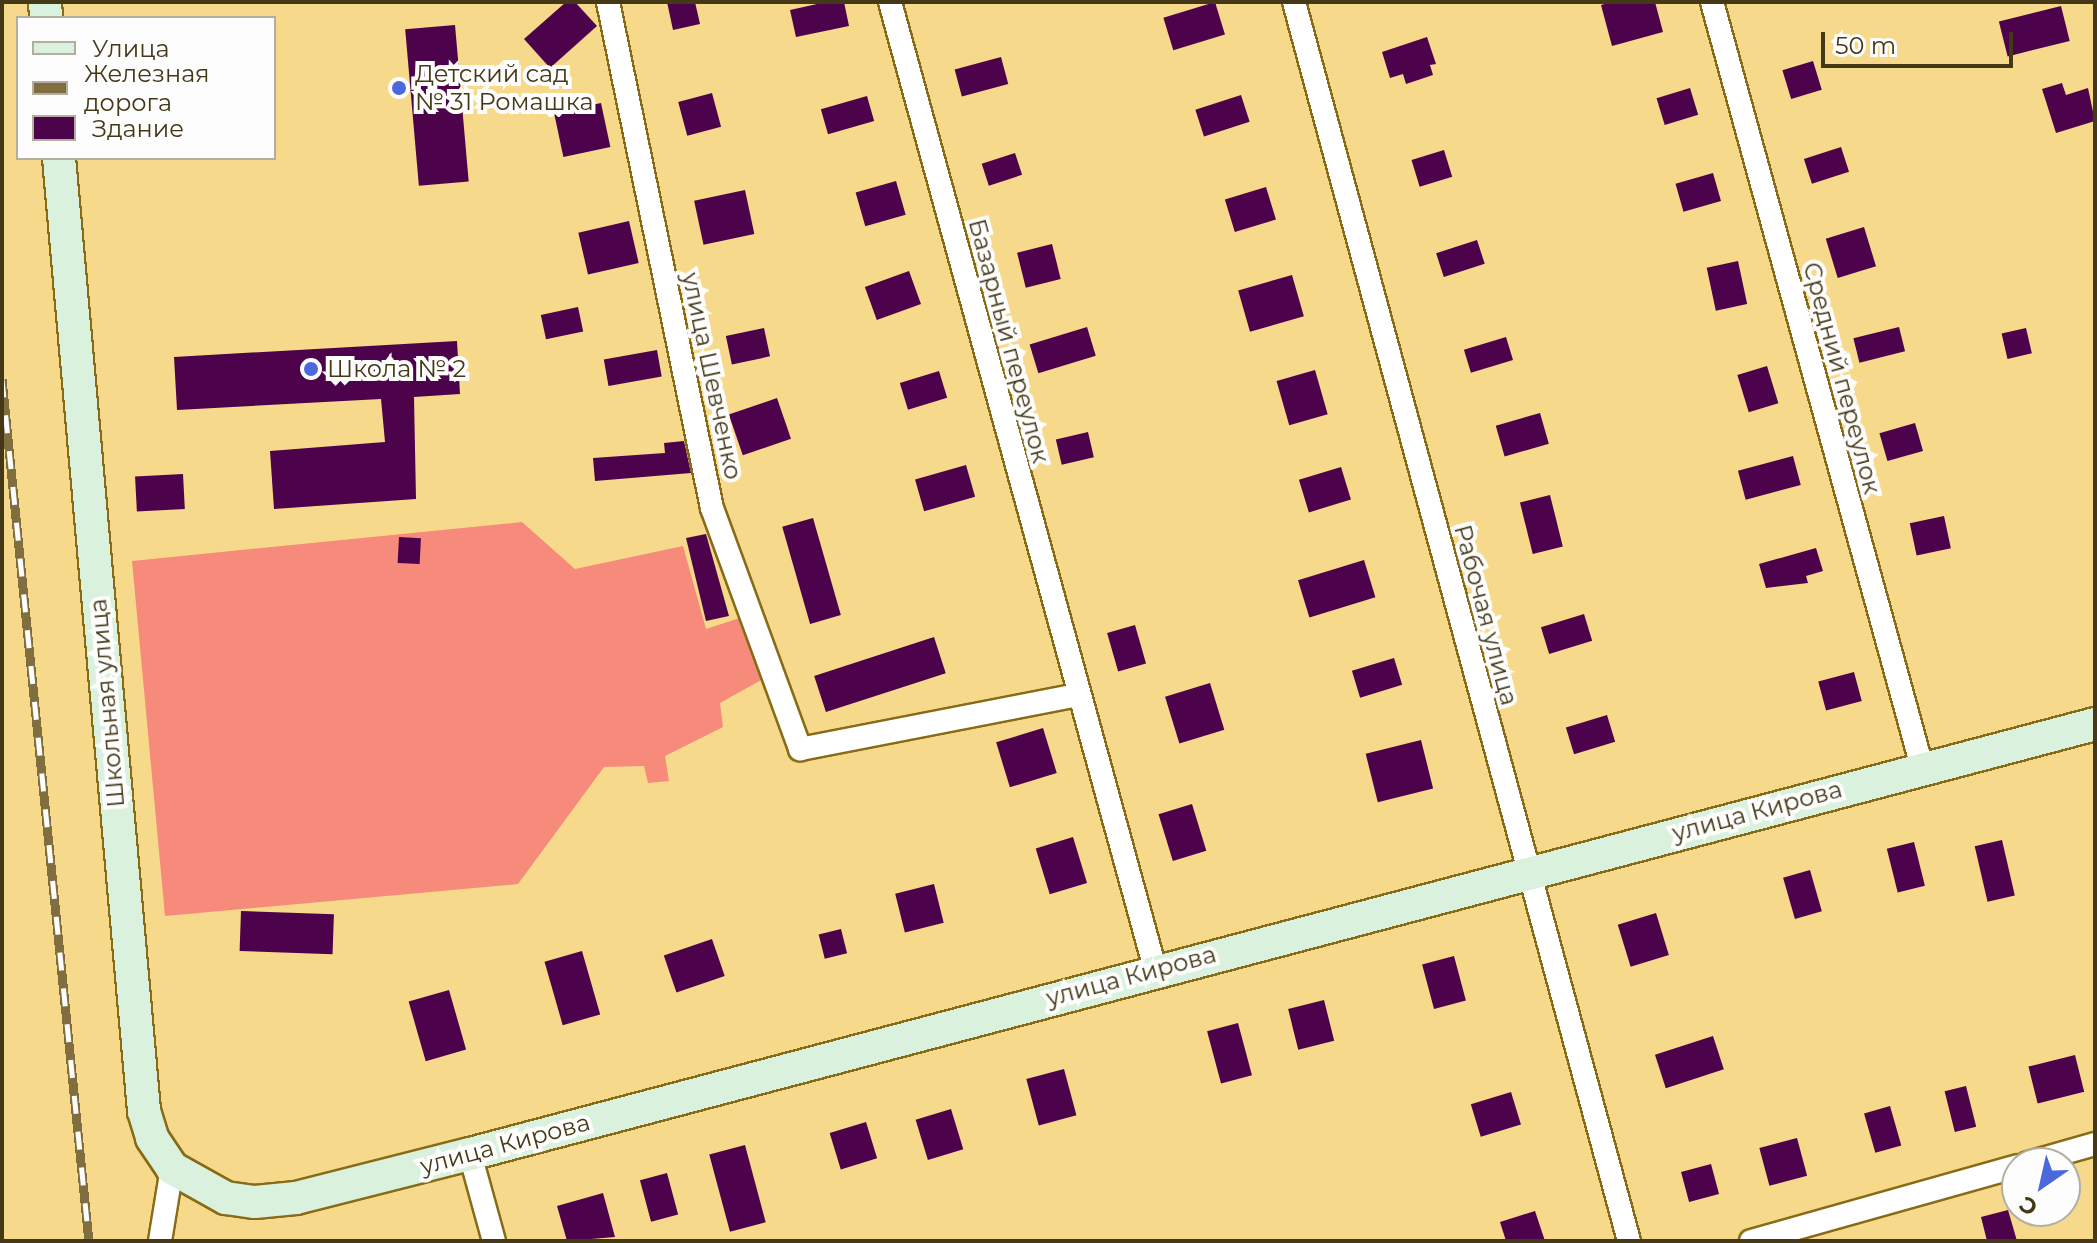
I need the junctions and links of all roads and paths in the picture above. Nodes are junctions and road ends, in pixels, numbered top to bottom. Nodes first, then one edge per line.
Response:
1 (608, 2) edge
2 (890, 2) edge
3 (1294, 2) edge
4 (1712, 2) edge
5 (59, 160) edge
6 (1078, 695) junction
7 (2095, 724) edge
8 (1922, 767) junction
9 (1529, 872) junction
10 (1155, 969) junction
11 (470, 1154) junction
12 (172, 1168) junction
13 (2001, 1171) edge
14 (160, 1241) edge
15 (494, 1241) edge
16 (1629, 1241) edge
17 (1751, 1241) edge

1 - 6 street, улица Шевченко
2 - 6 street, Базарный переулок
3 - 9 street, Рабочая улица
4 - 8 street, Средний переулок
5 - 12 main road, Школьная улица
6 - 10 street, Базарный переулок
7 - 8 main road, улица Кирова
8 - 9 main road, улица Кирова
9 - 10 main road, улица Кирова
9 - 16 street, Рабочая улица
10 - 11 main road, улица Кирова
11 - 12 main road, улица Кирова
11 - 15 street
12 - 14 street
13 - 17 street

